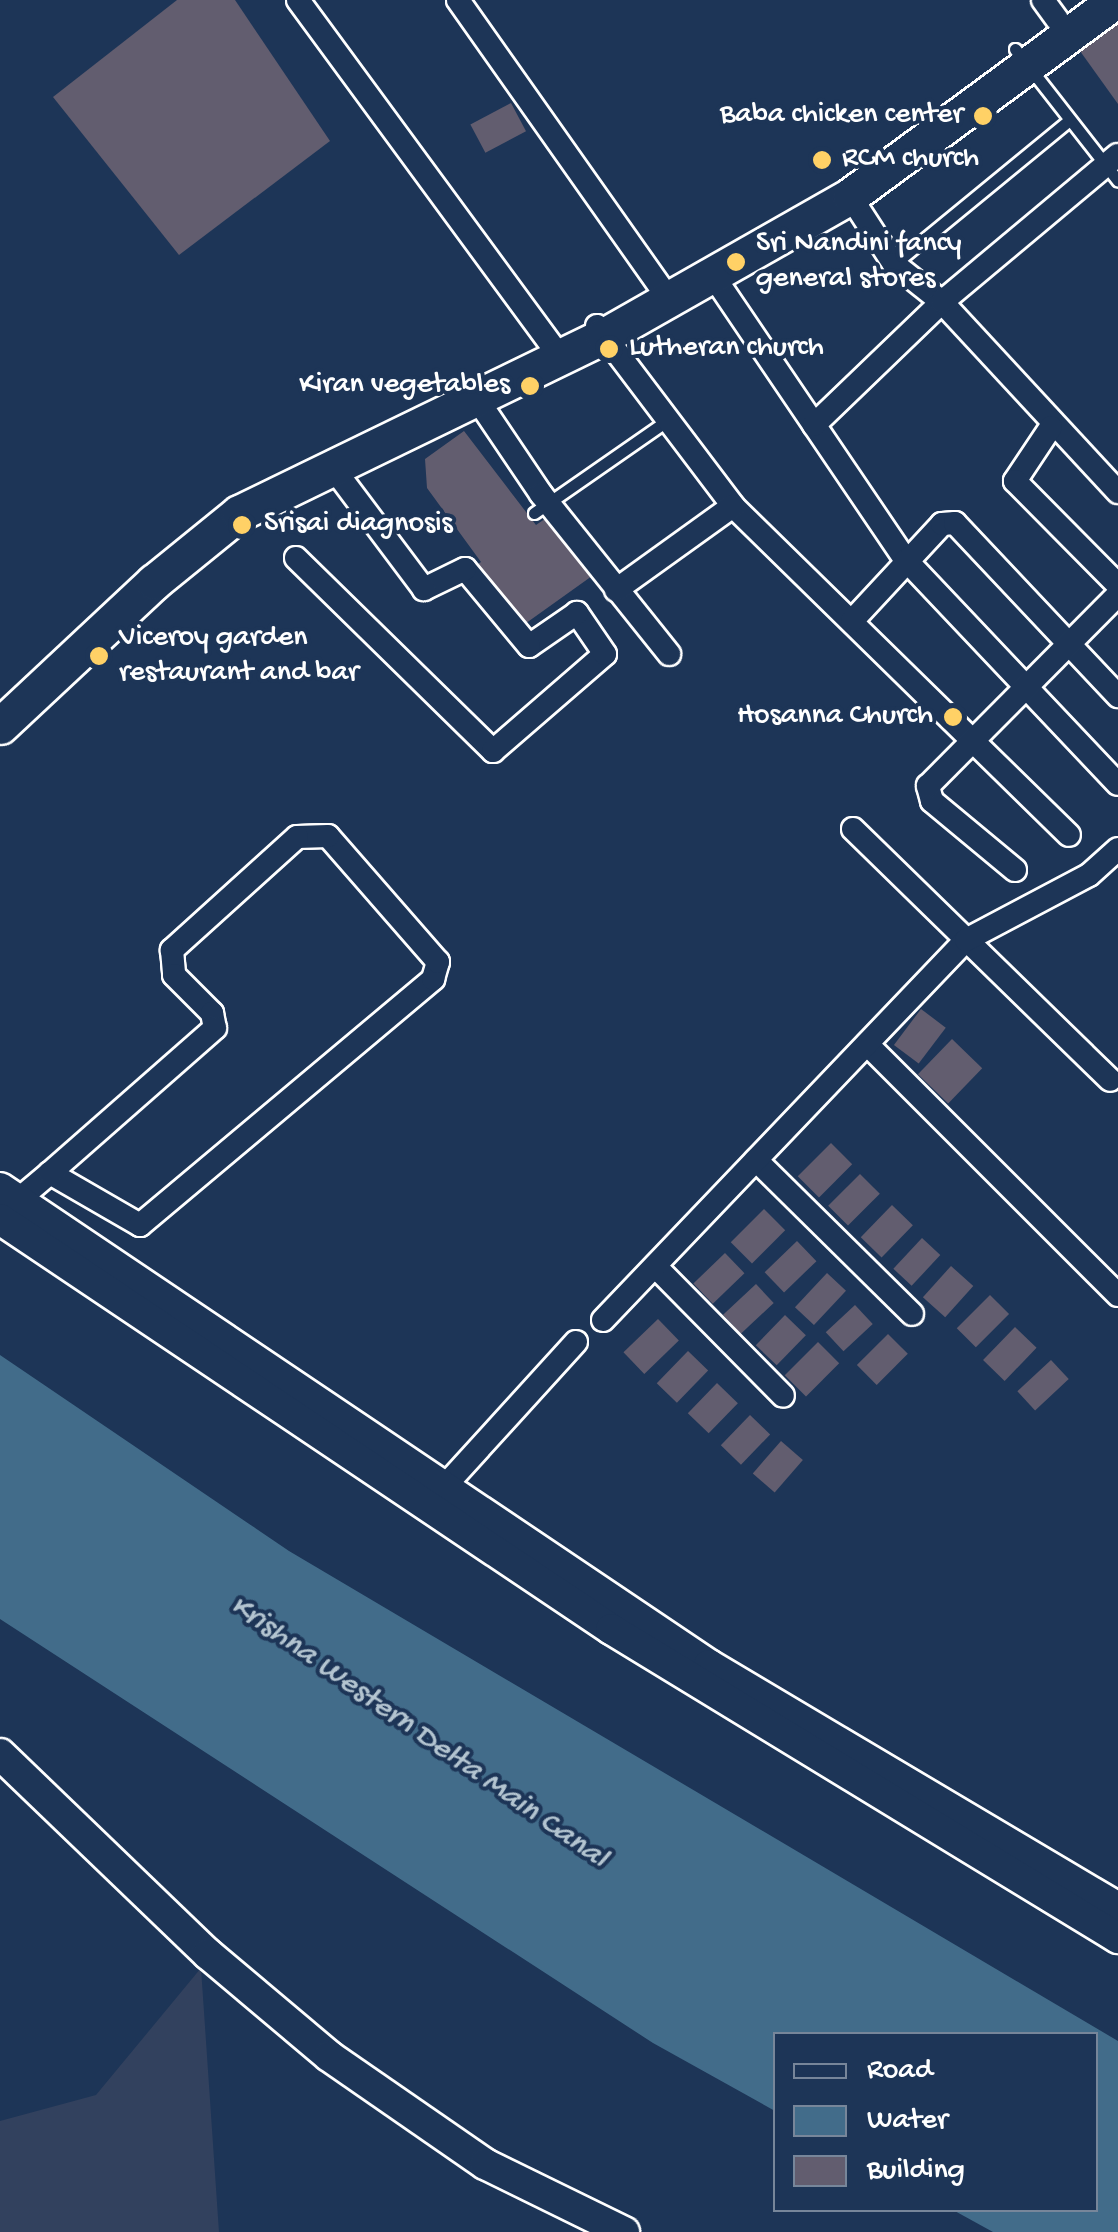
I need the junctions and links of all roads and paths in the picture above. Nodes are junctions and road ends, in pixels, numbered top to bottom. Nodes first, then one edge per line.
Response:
1 (298, 0) edge
2 (458, 0) edge
3 (1116, 0) edge
4 (1060, 6) edge
5 (1021, 57) junction
6 (1069, 120) junction
7 (1113, 167) edge
8 (850, 196) junction
9 (894, 264) junction
10 (712, 274) junction
11 (665, 291) junction
12 (942, 302) junction
13 (599, 329) junction
14 (557, 350) junction
15 (477, 399) junction
16 (668, 420) junction
17 (814, 424) junction
18 (1051, 427) junction
19 (333, 468) junction
20 (1118, 492) edge
21 (733, 506) junction
22 (542, 508) junction
23 (296, 558) dead end
24 (906, 560) junction
25 (1118, 586) edge
26 (616, 590) junction
27 (1118, 595) edge
28 (852, 622) junction
29 (1072, 648) junction
30 (669, 654) dead end
31 (1025, 690) junction
32 (1118, 696) edge
33 (0, 704) edge
34 (0, 726) edge
35 (973, 738) junction
36 (1118, 784) edge
37 (853, 829) dead end
38 (1070, 836) dead end
39 (1118, 849) edge
40 (1015, 870) dead end
41 (966, 940) junction
42 (867, 1044) junction
43 (1110, 1080) dead end
44 (756, 1160) junction
45 (50, 1173) junction
46 (6, 1202) edge
47 (655, 1266) junction
48 (1118, 1295) edge
49 (912, 1314) dead end
50 (603, 1320) dead end
51 (576, 1342) dead end
52 (783, 1396) dead end
53 (436, 1496) junction
54 (646, 1638) junction
55 (0, 1754) edge
56 (1118, 1908) edge
57 (1118, 1938) edge
58 (624, 2232) edge

1 - 14 street
2 - 11 street
3 - 5 main road
4 - 5 main road
5 - 6 lane
5 - 8 main road
5 - 11 main road
6 - 7 lane
6 - 9 lane
7 - 12 street
8 - 9 street
8 - 10 main road
9 - 12 street
10 - 11 main road
10 - 17 street
11 - 13 main road
12 - 17 street
12 - 18 street
13 - 14 main road
13 - 16 street
14 - 15 main road
14 - 33 main road
15 - 19 main road
15 - 22 street
16 - 21 street
16 - 22 lane
17 - 24 street
18 - 20 street
18 - 25 street
19 - 23 street
19 - 34 main road
21 - 26 street
21 - 28 street
22 - 26 street
24 - 28 street
24 - 29 street
24 - 31 street
26 - 30 street
27 - 29 street
28 - 35 street
29 - 31 street
29 - 32 street
31 - 35 street
31 - 36 street
35 - 38 street
35 - 40 street
37 - 41 street
39 - 41 street
41 - 42 street
41 - 43 street
42 - 44 street
42 - 48 street
44 - 47 street
44 - 49 street
45 - 45 street
45 - 46 street
46 - 53 main road
47 - 50 street
47 - 52 street
51 - 53 street
53 - 54 main road
54 - 56 main road
54 - 57 main road
55 - 58 main road

